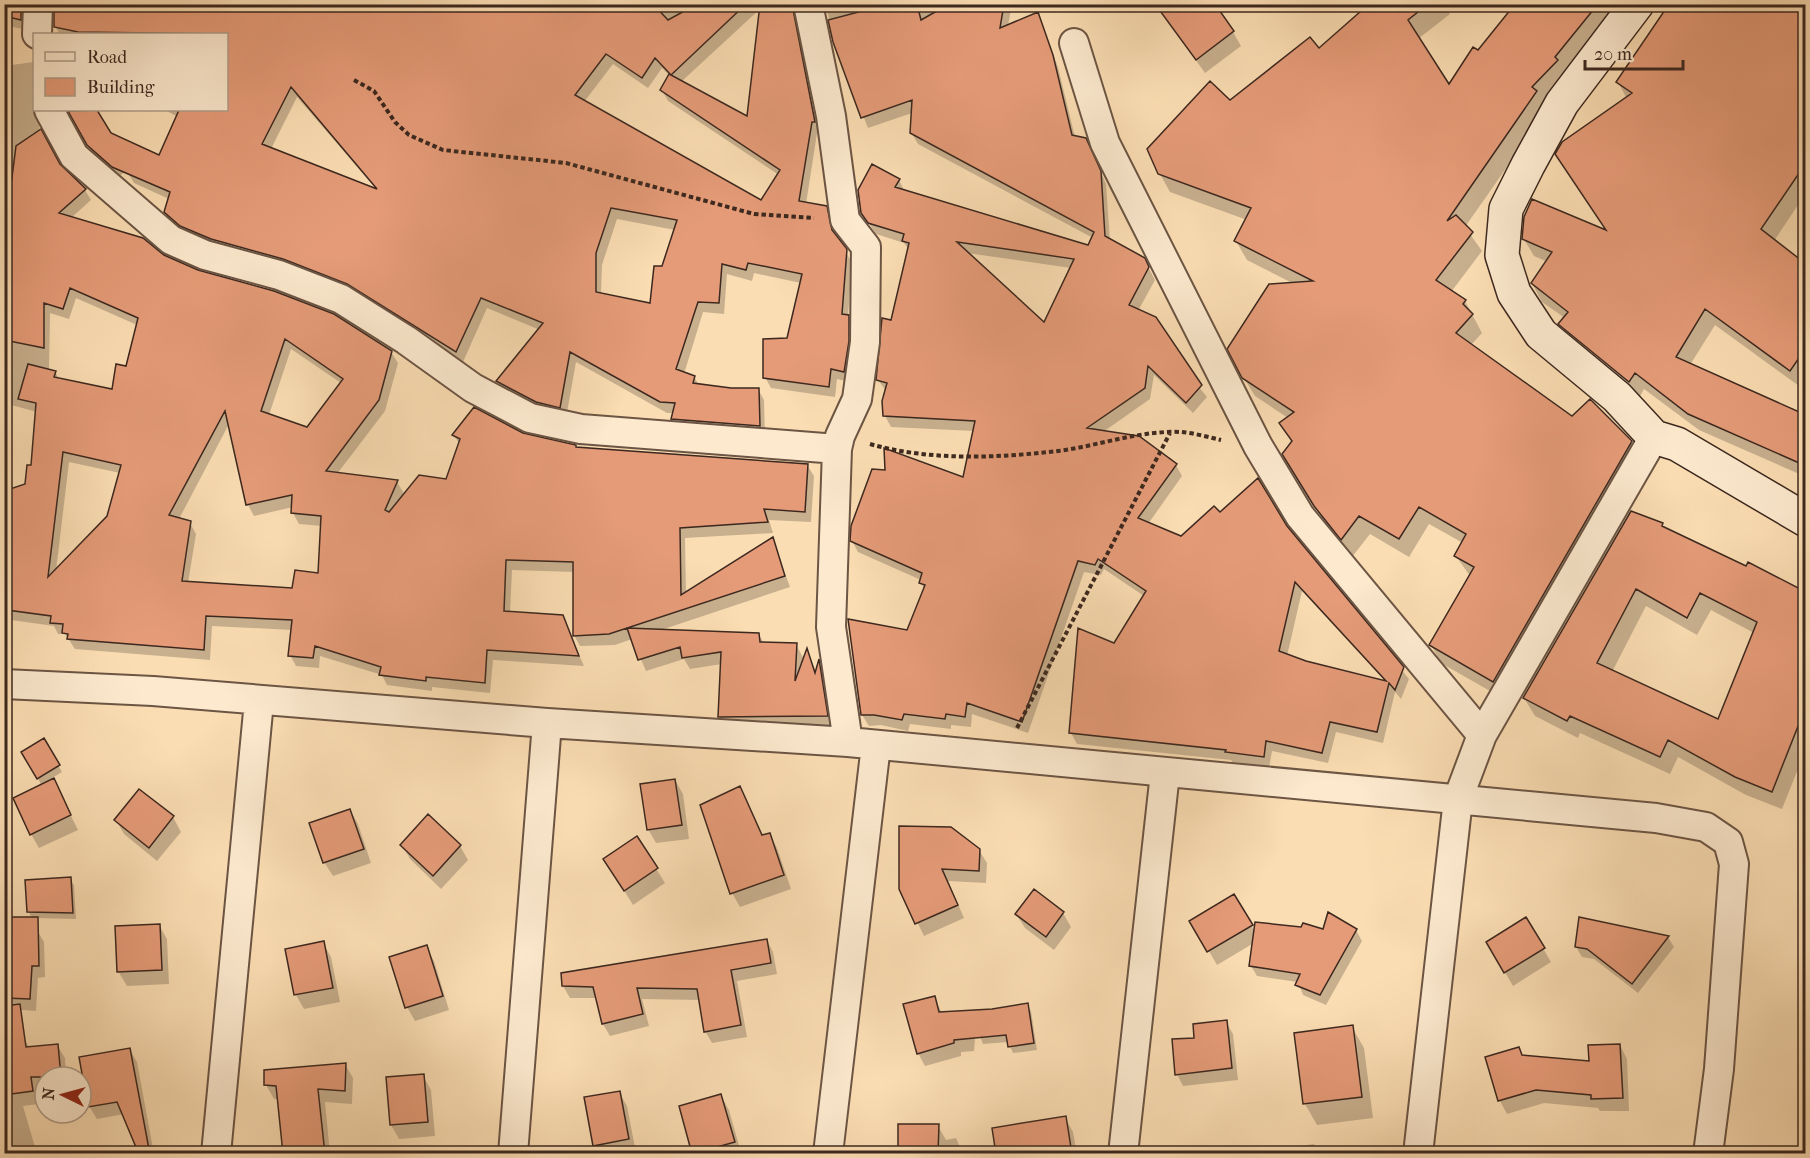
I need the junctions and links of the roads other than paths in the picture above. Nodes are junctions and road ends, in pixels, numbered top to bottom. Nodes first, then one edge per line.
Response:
1 (38, 4) edge
2 (808, 4) edge
3 (1637, 4) edge
4 (37, 33) edge
5 (1074, 43) dead end
6 (50, 111) edge
7 (1654, 437) junction
8 (838, 443) junction
9 (1806, 520) edge
10 (4, 684) edge
11 (259, 701) junction
12 (547, 723) junction
13 (1482, 735) junction
14 (848, 742) junction
15 (876, 745) junction
16 (1165, 773) junction
17 (1458, 799) junction
18 (216, 1154) edge
19 (513, 1154) edge
20 (828, 1154) edge
21 (1124, 1154) edge
22 (1418, 1154) edge
23 (1708, 1154) edge

1 - 4 street
2 - 8 street
3 - 7 street
5 - 13 street
6 - 8 street
7 - 9 street
7 - 13 street
8 - 14 street
10 - 11 street
11 - 12 street
11 - 18 street
12 - 14 street
12 - 19 street
13 - 17 street
14 - 15 street
15 - 16 street
15 - 20 street
16 - 17 street
16 - 21 street
17 - 22 street
17 - 23 street

